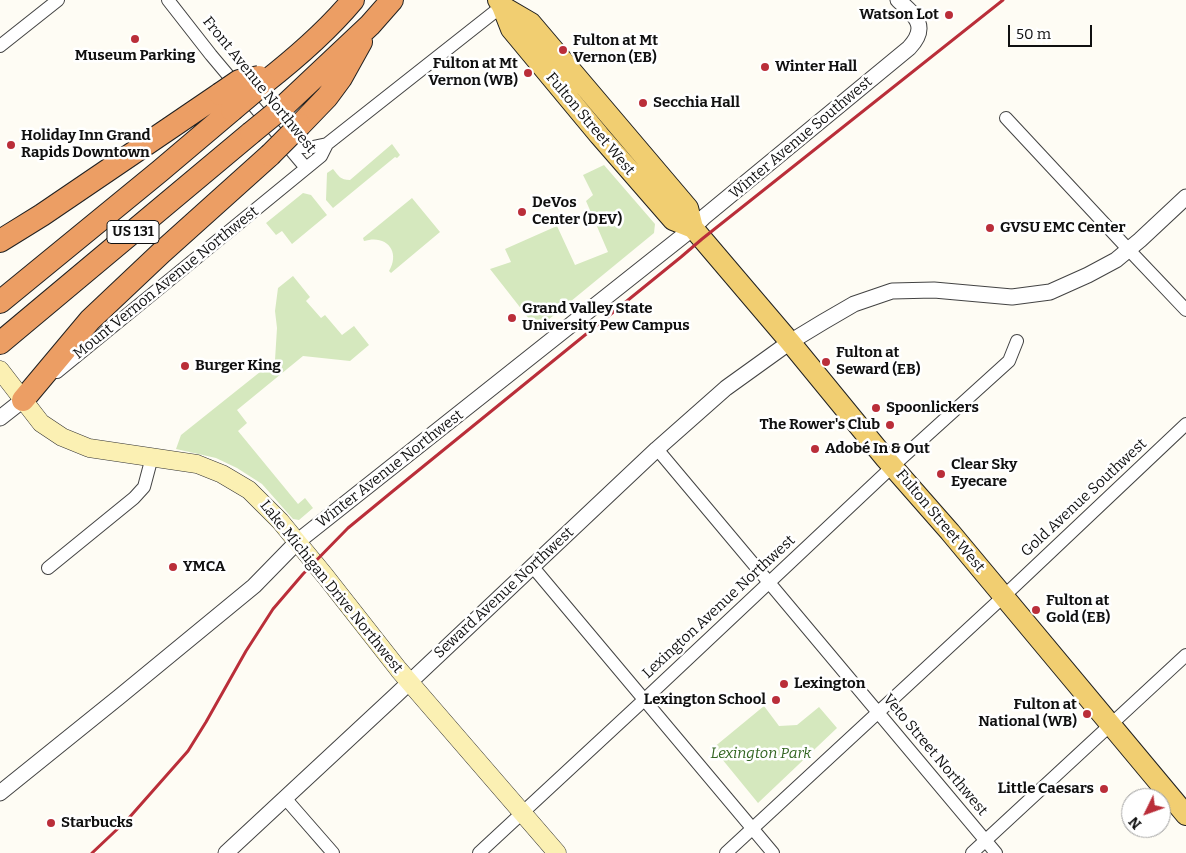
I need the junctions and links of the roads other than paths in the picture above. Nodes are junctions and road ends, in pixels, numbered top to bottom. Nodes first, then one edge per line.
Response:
1 (58, 0) edge
2 (168, 0) edge
3 (353, 0) edge
4 (392, 0) edge
5 (898, 0) edge
6 (500, 3) edge
7 (370, 25) junction
8 (0, 46) edge
9 (226, 102) junction
10 (1006, 118) dead end
11 (327, 144) junction
12 (276, 148) junction
13 (306, 168) junction
14 (1186, 197) edge
15 (693, 228) junction
16 (0, 241) edge
17 (1129, 250) junction
18 (0, 302) edge
19 (1186, 310) edge
20 (7, 337) edge
21 (1017, 341) dead end
22 (790, 342) junction
23 (0, 370) edge
24 (23, 400) junction
25 (0, 418) edge
26 (1186, 424) edge
27 (657, 449) junction
28 (152, 457) junction
29 (893, 466) junction
30 (297, 542) junction
31 (532, 566) junction
32 (48, 568) dead end
33 (769, 582) junction
34 (1004, 596) junction
35 (1186, 656) edge
36 (409, 682) junction
37 (644, 700) junction
38 (877, 712) junction
39 (1111, 725) junction
40 (0, 793) edge
41 (285, 798) junction
42 (522, 813) junction
43 (1186, 815) edge
44 (752, 829) junction
45 (985, 840) junction
46 (226, 853) edge
47 (333, 853) edge
48 (479, 853) edge
49 (557, 853) edge
50 (726, 853) edge
51 (773, 853) edge
52 (972, 853) edge
53 (996, 853) edge

1 - 8 street
2 - 12 street, Front Avenue Northwest
3 - 9 highway, bridge
4 - 7 highway, US 131
5 - 15 street, Winter Avenue Southwest
6 - 11 street, Mount Vernon Avenue Northwest
6 - 15 main road, Fulton Street West
7 - 12 highway, bridge
7 - 20 highway, US 131, bridge
9 - 16 highway
9 - 18 highway, US 131
10 - 17 street
11 - 12 street
11 - 13 street, Mount Vernon Avenue Northwest
12 - 13 street, Front Avenue Northwest
12 - 24 highway
13 - 24 street, Mount Vernon Avenue Northwest
14 - 17 street, Seward Avenue Northwest
15 - 22 main road, Fulton Street West
15 - 30 street, Winter Avenue Northwest
17 - 19 street
17 - 22 street, Seward Avenue Northwest
21 - 29 street, Lexington Avenue Northwest
22 - 27 street, Seward Avenue Northwest
22 - 29 main road, Fulton Street West
23 - 24 main road, Lake Michigan Drive Northwest
24 - 25 street, Mount Vernon Avenue Northwest
24 - 28 main road, Lake Michigan Drive Northwest
26 - 34 street, Gold Avenue Southwest
27 - 31 street, Seward Avenue Northwest
27 - 33 street, Veto Street Northwest
28 - 30 main road, Lake Michigan Drive Northwest
28 - 32 street
29 - 33 street, Lexington Avenue Northwest
29 - 34 main road, Fulton Street West
30 - 36 main road, Lake Michigan Drive Northwest
30 - 40 street, Winter Avenue Northwest
31 - 36 street, Seward Avenue Northwest
31 - 37 street
33 - 37 street, Lexington Avenue Northwest
33 - 38 street, Veto Street Northwest
34 - 38 street, Gold Avenue Southwest
34 - 39 main road, Fulton Street West
35 - 39 street
36 - 41 street, Seward Avenue Northwest
36 - 42 main road, Lake Michigan Drive Northwest
37 - 42 street, Lexington Avenue Northwest
37 - 44 street
38 - 44 street, Gold Avenue Southwest
38 - 45 street, Veto Street Northwest
39 - 43 main road, Fulton Street West
39 - 45 street
41 - 46 street, Seward Avenue Northwest
41 - 47 street
42 - 48 street, Lexington Avenue Northwest
42 - 49 main road, Lake Michigan Drive Northwest
44 - 50 street, Gold Avenue Southwest
44 - 51 street
45 - 52 street
45 - 53 street, Veto Street Northwest

